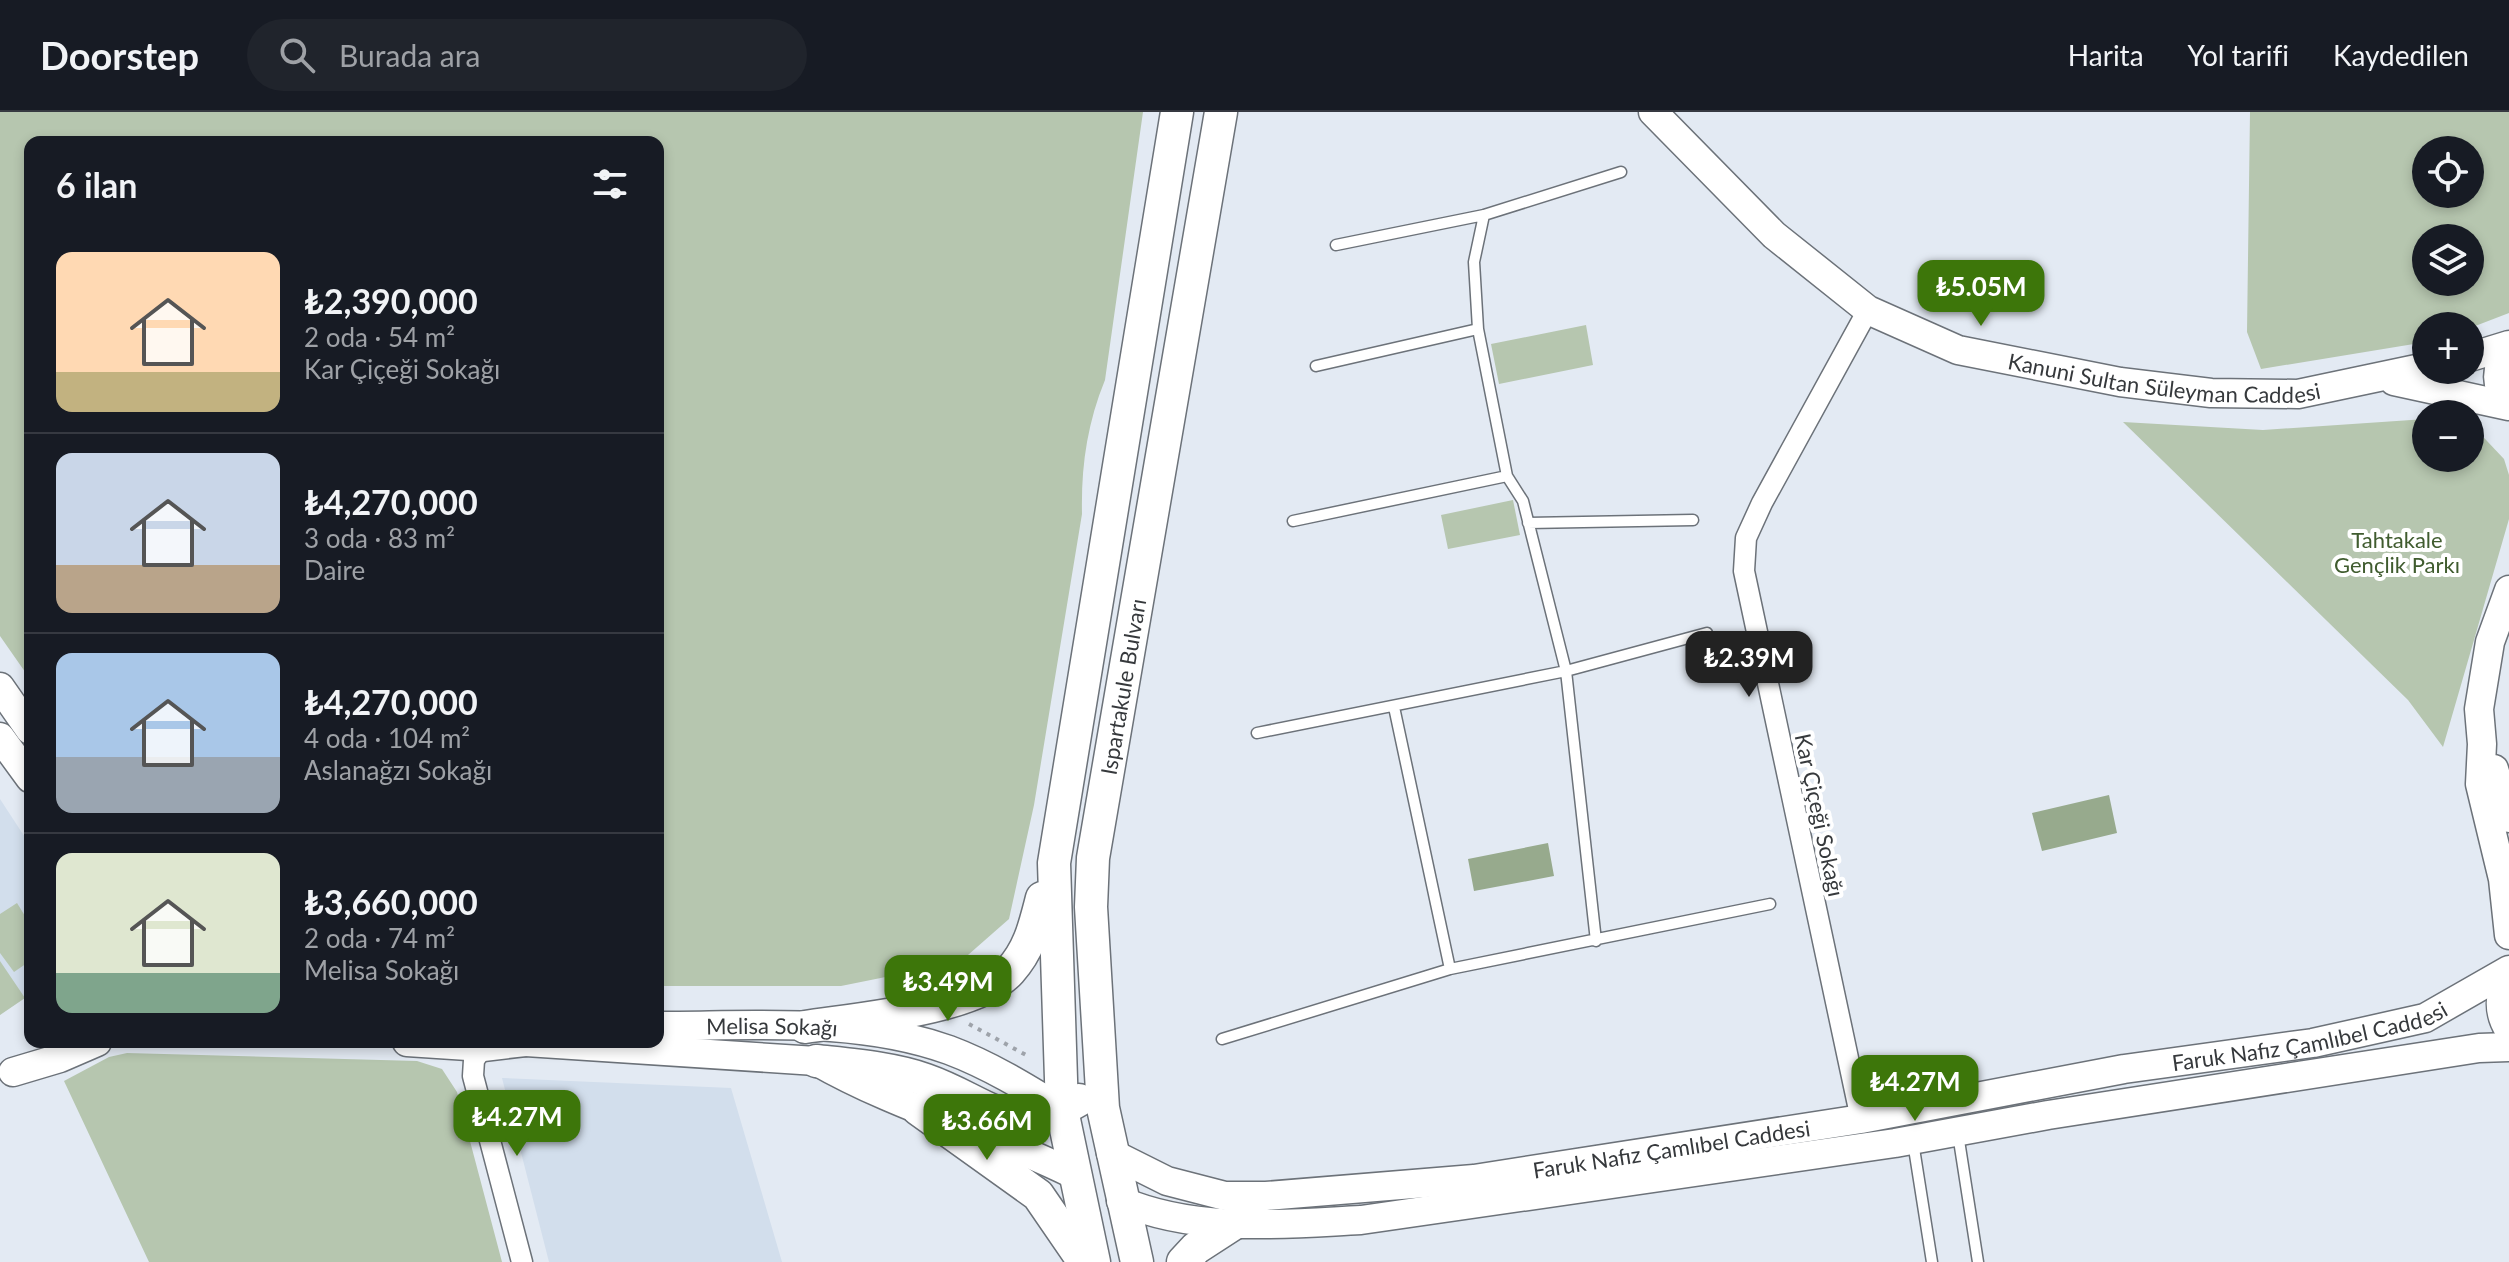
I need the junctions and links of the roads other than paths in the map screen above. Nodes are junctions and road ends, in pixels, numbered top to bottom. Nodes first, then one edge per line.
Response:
1 (1177, 112) edge
2 (1221, 112) edge
3 (1653, 112) edge
4 (1621, 172) dead end
5 (1484, 215) junction
6 (1336, 245) dead end
7 (1868, 310) junction
8 (1478, 329) junction
9 (2509, 348) edge
10 (2484, 354) edge
11 (1316, 366) dead end
12 (2412, 370) edge
13 (2373, 377) junction
14 (2509, 405) edge
15 (1507, 476) junction
16 (1693, 520) dead end
17 (1293, 521) dead end
18 (1528, 523) junction
19 (2509, 590) edge
20 (1707, 633) dead end
21 (1566, 671) junction
22 (0, 687) edge
23 (1394, 707) junction
24 (24, 721) edge
25 (1257, 733) dead end
26 (0, 737) edge
27 (2482, 744) junction
28 (24, 770) edge
29 (2509, 818) edge
30 (1057, 841) junction
31 (1770, 904) dead end
32 (2509, 935) edge
33 (1596, 941) junction
34 (1450, 969) junction
35 (2509, 972) edge
36 (664, 1026) edge
37 (805, 1027) junction
38 (2509, 1030) edge
39 (1222, 1039) dead end
40 (2509, 1047) edge
41 (50, 1048) edge
42 (83, 1048) edge
43 (482, 1048) edge
44 (618, 1048) edge
45 (816, 1061) junction
46 (1099, 1071) junction
47 (7, 1076) edge
48 (918, 1109) junction
49 (1062, 1110) junction
50 (1860, 1119) junction
51 (1957, 1132) junction
52 (1901, 1142) junction
53 (1840, 1151) junction
54 (1111, 1153) junction
55 (1073, 1174) junction
56 (1121, 1201) junction
57 (1233, 1224) junction
58 (522, 1262) edge
59 (1084, 1262) edge
60 (1094, 1262) edge
61 (1137, 1262) edge
62 (1183, 1262) edge
63 (1932, 1262) edge
64 (1978, 1262) edge

1 - 30 main road, Ispartakule Bulvarı
2 - 46 main road, Ispartakule Bulvarı
3 - 7 street, Kanuni Sultan Süleyman Caddesi
4 - 5 lane
5 - 6 lane
5 - 8 lane
7 - 13 street, Kanuni Sultan Süleyman Caddesi
7 - 50 street, Kar Çiçeği Sokağı
8 - 11 lane
8 - 15 lane
9 - 10 street
9 - 14 street
12 - 13 street, Kanuni Sultan Süleyman Caddesi
13 - 14 street
15 - 17 lane
15 - 18 lane
16 - 18 lane
18 - 21 lane
19 - 27 street
20 - 21 lane
21 - 23 lane
21 - 33 lane
22 - 24 street
23 - 25 lane
23 - 34 lane
26 - 28 street
27 - 29 street
27 - 32 street
30 - 37 main road
30 - 49 main road, Ispartakule Bulvarı
31 - 33 lane
33 - 34 lane
34 - 39 lane
35 - 38 street, Faruk Nafız Çamlıbel Caddesi
35 - 50 street, Faruk Nafız Çamlıbel Caddesi
36 - 37 street, Melisa Sokağı
37 - 49 street, Melisa Sokağı
40 - 51 street, Faruk Nafız Çamlıbel Caddesi
41 - 47 street
42 - 47 street
43 - 58 street
44 - 45 street, Melisa Sokağı
45 - 48 street, Melisa Sokağı
45 - 49 main road
46 - 49 main road
46 - 54 main road, Ispartakule Bulvarı
48 - 55 street, Melisa Sokağı
48 - 59 main road
49 - 54 main road
49 - 55 main road, Ispartakule Bulvarı
50 - 52 street
50 - 53 street
50 - 54 street, Faruk Nafız Çamlıbel Caddesi
51 - 52 street, Faruk Nafız Çamlıbel Caddesi
51 - 64 lane
52 - 53 street, Faruk Nafız Çamlıbel Caddesi
52 - 63 lane
53 - 57 street, Faruk Nafız Çamlıbel Caddesi
54 - 56 main road, Ispartakule Bulvarı
55 - 56 main road
55 - 60 main road, Ispartakule Bulvarı
56 - 57 street, Faruk Nafız Çamlıbel Caddesi
56 - 61 main road, Ispartakule Bulvarı
57 - 62 main road

